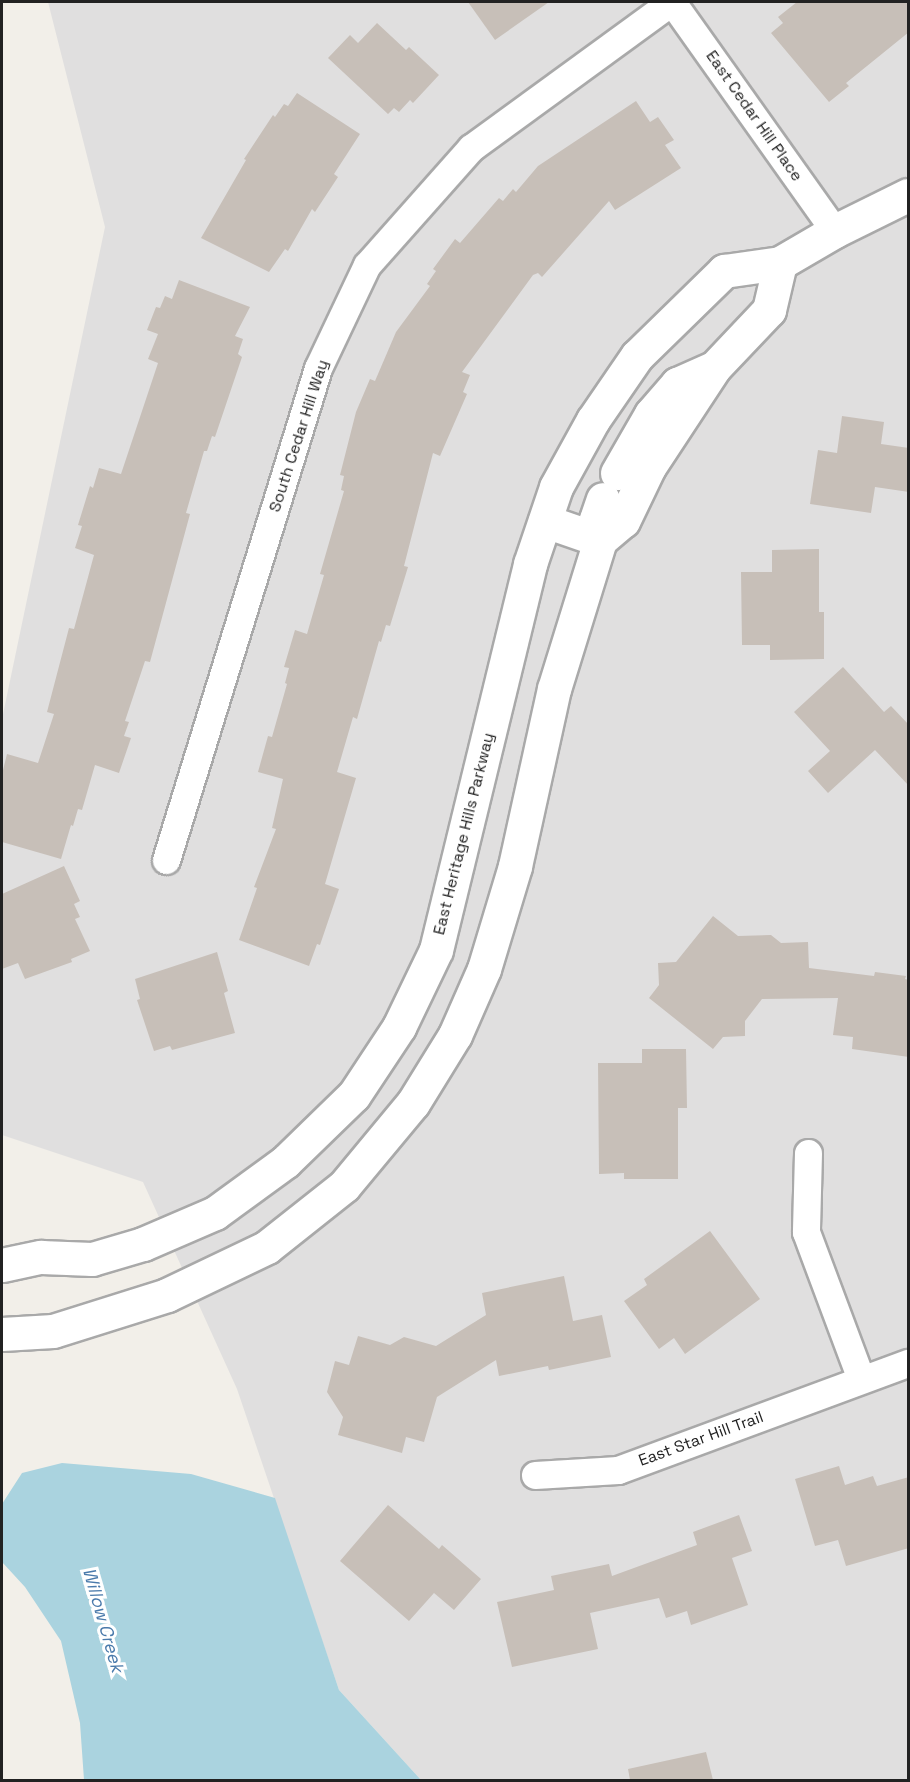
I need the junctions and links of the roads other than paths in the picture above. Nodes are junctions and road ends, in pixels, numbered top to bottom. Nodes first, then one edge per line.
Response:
1 (671, 2) edge
2 (909, 195) edge
3 (835, 231) junction
4 (780, 263) junction
5 (638, 356) junction
6 (714, 368) junction
7 (677, 384) junction
8 (593, 420) junction
9 (634, 444) junction
10 (545, 521) junction
11 (600, 540) junction
12 (166, 860) dead end
13 (808, 1153) dead end
14 (2, 1265) edge
15 (2, 1334) edge
16 (909, 1363) edge
17 (861, 1379) junction
18 (535, 1475) dead end

1 - 3 street, East Cedar Hill Place
1 - 12 street, South Cedar Hill Way
2 - 3 street, East Heritage Hills Parkway
3 - 4 street, East Heritage Hills Parkway
4 - 5 street, East Heritage Hills Parkway
4 - 6 street
5 - 7 street
5 - 8 street, East Heritage Hills Parkway
6 - 7 street
6 - 11 street
7 - 9 street
8 - 9 street
8 - 10 street, East Heritage Hills Parkway
9 - 11 street
10 - 11 street
10 - 14 street, East Heritage Hills Parkway
11 - 15 street
13 - 17 street
16 - 17 street, East Star Hill Trail
17 - 18 street, East Star Hill Trail

